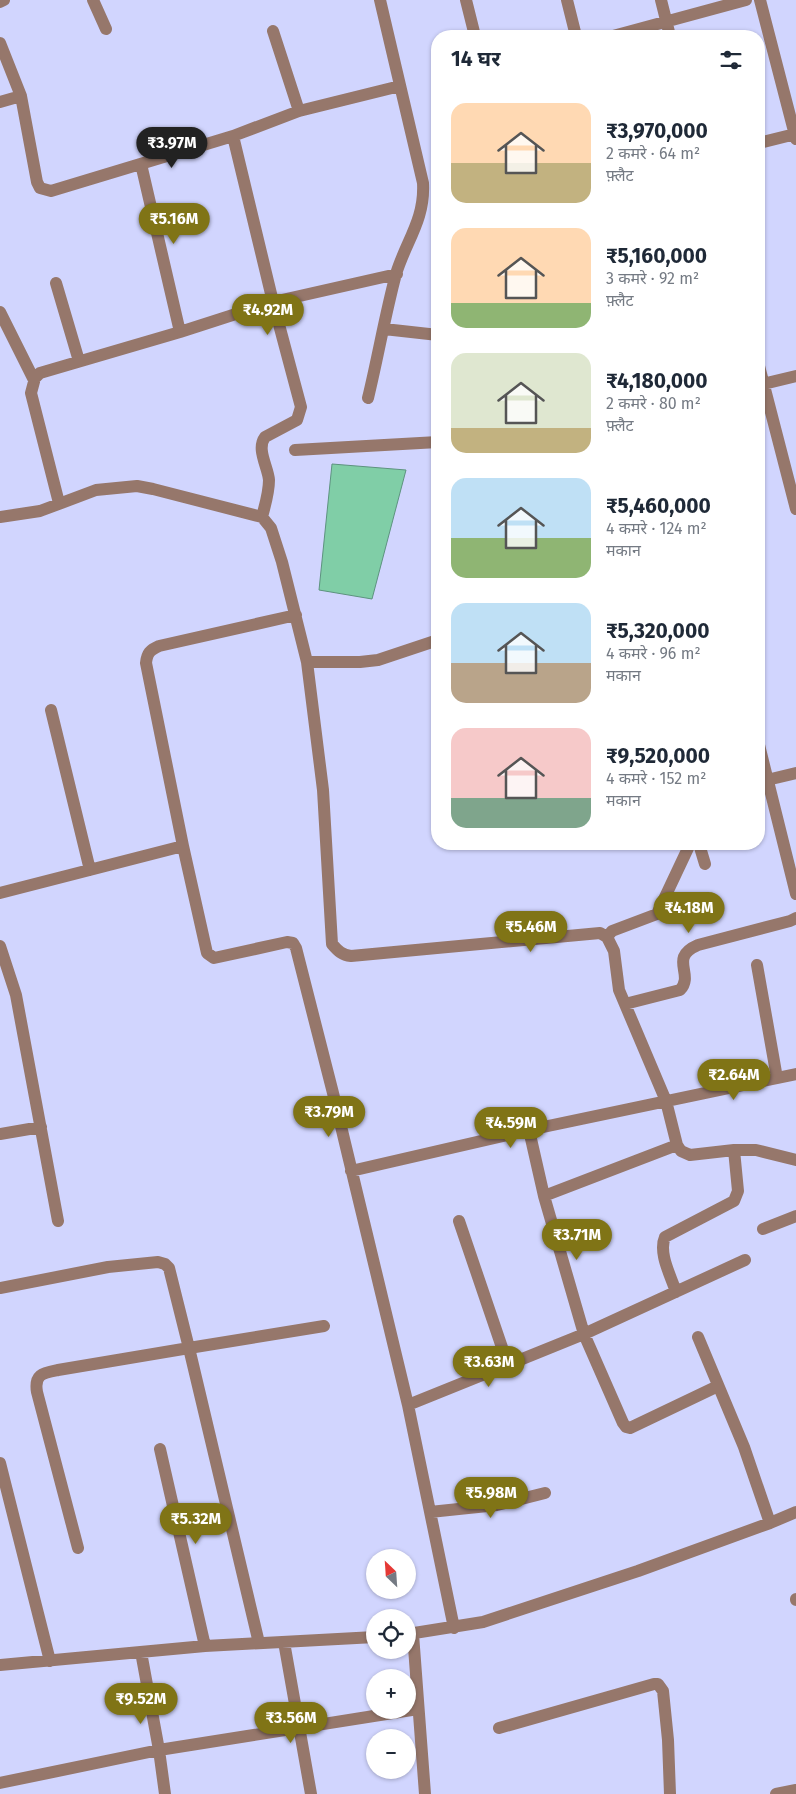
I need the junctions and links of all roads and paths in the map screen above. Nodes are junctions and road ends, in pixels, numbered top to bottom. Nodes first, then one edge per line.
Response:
1 (4, 0) edge
2 (94, 0) edge
3 (380, 0) edge
4 (466, 0) edge
5 (567, 0) edge
6 (661, 0) edge
7 (746, 0) edge
8 (760, 0) edge
9 (0, 2) edge
10 (666, 22) junction
11 (106, 29) dead end
12 (474, 30) edge
13 (574, 30) edge
14 (636, 30) edge
15 (668, 30) edge
16 (273, 31) dead end
17 (0, 43) edge
18 (400, 86) junction
19 (21, 96) junction
20 (0, 102) edge
21 (299, 111) junction
22 (232, 136) junction
23 (795, 136) edge
24 (765, 142) edge
25 (141, 164) junction
26 (396, 274) junction
27 (56, 283) dead end
28 (273, 302) junction
29 (0, 312) edge
30 (384, 329) junction
31 (180, 332) junction
32 (431, 334) edge
33 (79, 361) junction
34 (796, 376) edge
35 (34, 380) junction
36 (765, 383) edge
37 (368, 398) dead end
38 (765, 398) edge
39 (431, 442) edge
40 (295, 450) dead end
41 (59, 503) junction
42 (796, 510) edge
43 (0, 517) edge
44 (262, 517) junction
45 (296, 615) junction
46 (431, 642) edge
47 (307, 662) junction
48 (51, 710) dead end
49 (765, 771) edge
50 (796, 772) edge
51 (767, 780) junction
52 (183, 846) junction
53 (687, 850) edge
54 (701, 850) edge
55 (705, 864) dead end
56 (90, 870) junction
57 (0, 892) edge
58 (796, 894) edge
59 (796, 918) edge
60 (606, 937) junction
61 (0, 946) edge
62 (756, 965) dead end
63 (625, 1004) junction
64 (796, 1074) edge
65 (777, 1078) junction
66 (666, 1101) junction
67 (41, 1127) junction
68 (529, 1130) junction
69 (0, 1134) edge
70 (677, 1145) junction
71 (734, 1150) junction
72 (796, 1160) edge
73 (351, 1171) junction
74 (544, 1196) junction
75 (796, 1216) edge
76 (58, 1221) dead end
77 (459, 1221) dead end
78 (763, 1229) dead end
79 (745, 1260) dead end
80 (0, 1288) edge
81 (676, 1292) junction
82 (324, 1326) dead end
83 (584, 1334) junction
84 (698, 1337) dead end
85 (189, 1348) junction
86 (508, 1365) junction
87 (718, 1386) junction
88 (408, 1404) junction
89 (160, 1450) dead end
90 (0, 1463) edge
91 (545, 1493) dead end
92 (430, 1512) junction
93 (796, 1512) edge
94 (770, 1523) junction
95 (78, 1548) dead end
96 (454, 1628) junction
97 (416, 1633) edge
98 (366, 1637) edge
99 (259, 1642) junction
100 (284, 1642) junction
101 (205, 1646) junction
102 (141, 1652) junction
103 (413, 1659) edge
104 (50, 1661) junction
105 (0, 1665) edge
106 (418, 1709) junction
107 (299, 1728) junction
108 (499, 1728) dead end
109 (159, 1750) junction
110 (0, 1783) edge
111 (796, 1790) edge
112 (165, 1794) edge
113 (311, 1794) edge
114 (425, 1794) edge
115 (670, 1794) edge
116 (776, 1794) edge

1 - 9 street
2 - 11 street
3 - 18 street
4 - 12 street
5 - 13 street
6 - 10 street
7 - 10 street
8 - 23 street
10 - 14 street
10 - 15 street
16 - 21 street
17 - 19 street
18 - 21 street
18 - 26 street
19 - 20 street
19 - 25 street
21 - 22 street
22 - 25 street
22 - 28 street
23 - 24 street
25 - 31 street
26 - 28 street
26 - 30 street
27 - 33 street
28 - 31 street
28 - 44 street
29 - 35 street
30 - 32 street
30 - 37 street
31 - 33 street
33 - 35 street
34 - 36 street
35 - 41 street
38 - 42 street
39 - 40 street
41 - 43 street
41 - 44 street
44 - 45 street
45 - 47 street
45 - 52 street
46 - 47 street
47 - 60 street
48 - 56 street
49 - 51 street
50 - 51 street
51 - 58 street
52 - 56 street
52 - 73 street
53 - 60 street
54 - 55 street
56 - 57 street
59 - 63 street
60 - 63 street
61 - 67 street
62 - 65 street
63 - 66 street
64 - 65 street
65 - 66 street
66 - 68 street
66 - 70 street
67 - 69 street
67 - 76 street
68 - 73 street
68 - 74 street
70 - 71 street
70 - 74 street
71 - 72 street
71 - 81 street
73 - 88 street
74 - 83 street
75 - 78 street
77 - 86 street
79 - 81 street
80 - 85 street
81 - 83 street
82 - 85 street
83 - 86 street
83 - 87 street
84 - 87 street
85 - 95 street
85 - 99 street
86 - 88 street
87 - 94 street
88 - 92 street
89 - 101 street
90 - 104 street
91 - 92 street
92 - 96 street
93 - 94 street
94 - 96 street
96 - 97 street
98 - 100 street
99 - 100 street
99 - 101 street
100 - 107 street
101 - 102 street
102 - 104 street
102 - 109 street
103 - 106 street
104 - 105 street
106 - 107 street
106 - 114 street
107 - 109 street
107 - 113 street
108 - 115 street
109 - 110 street
109 - 112 street
111 - 116 street

